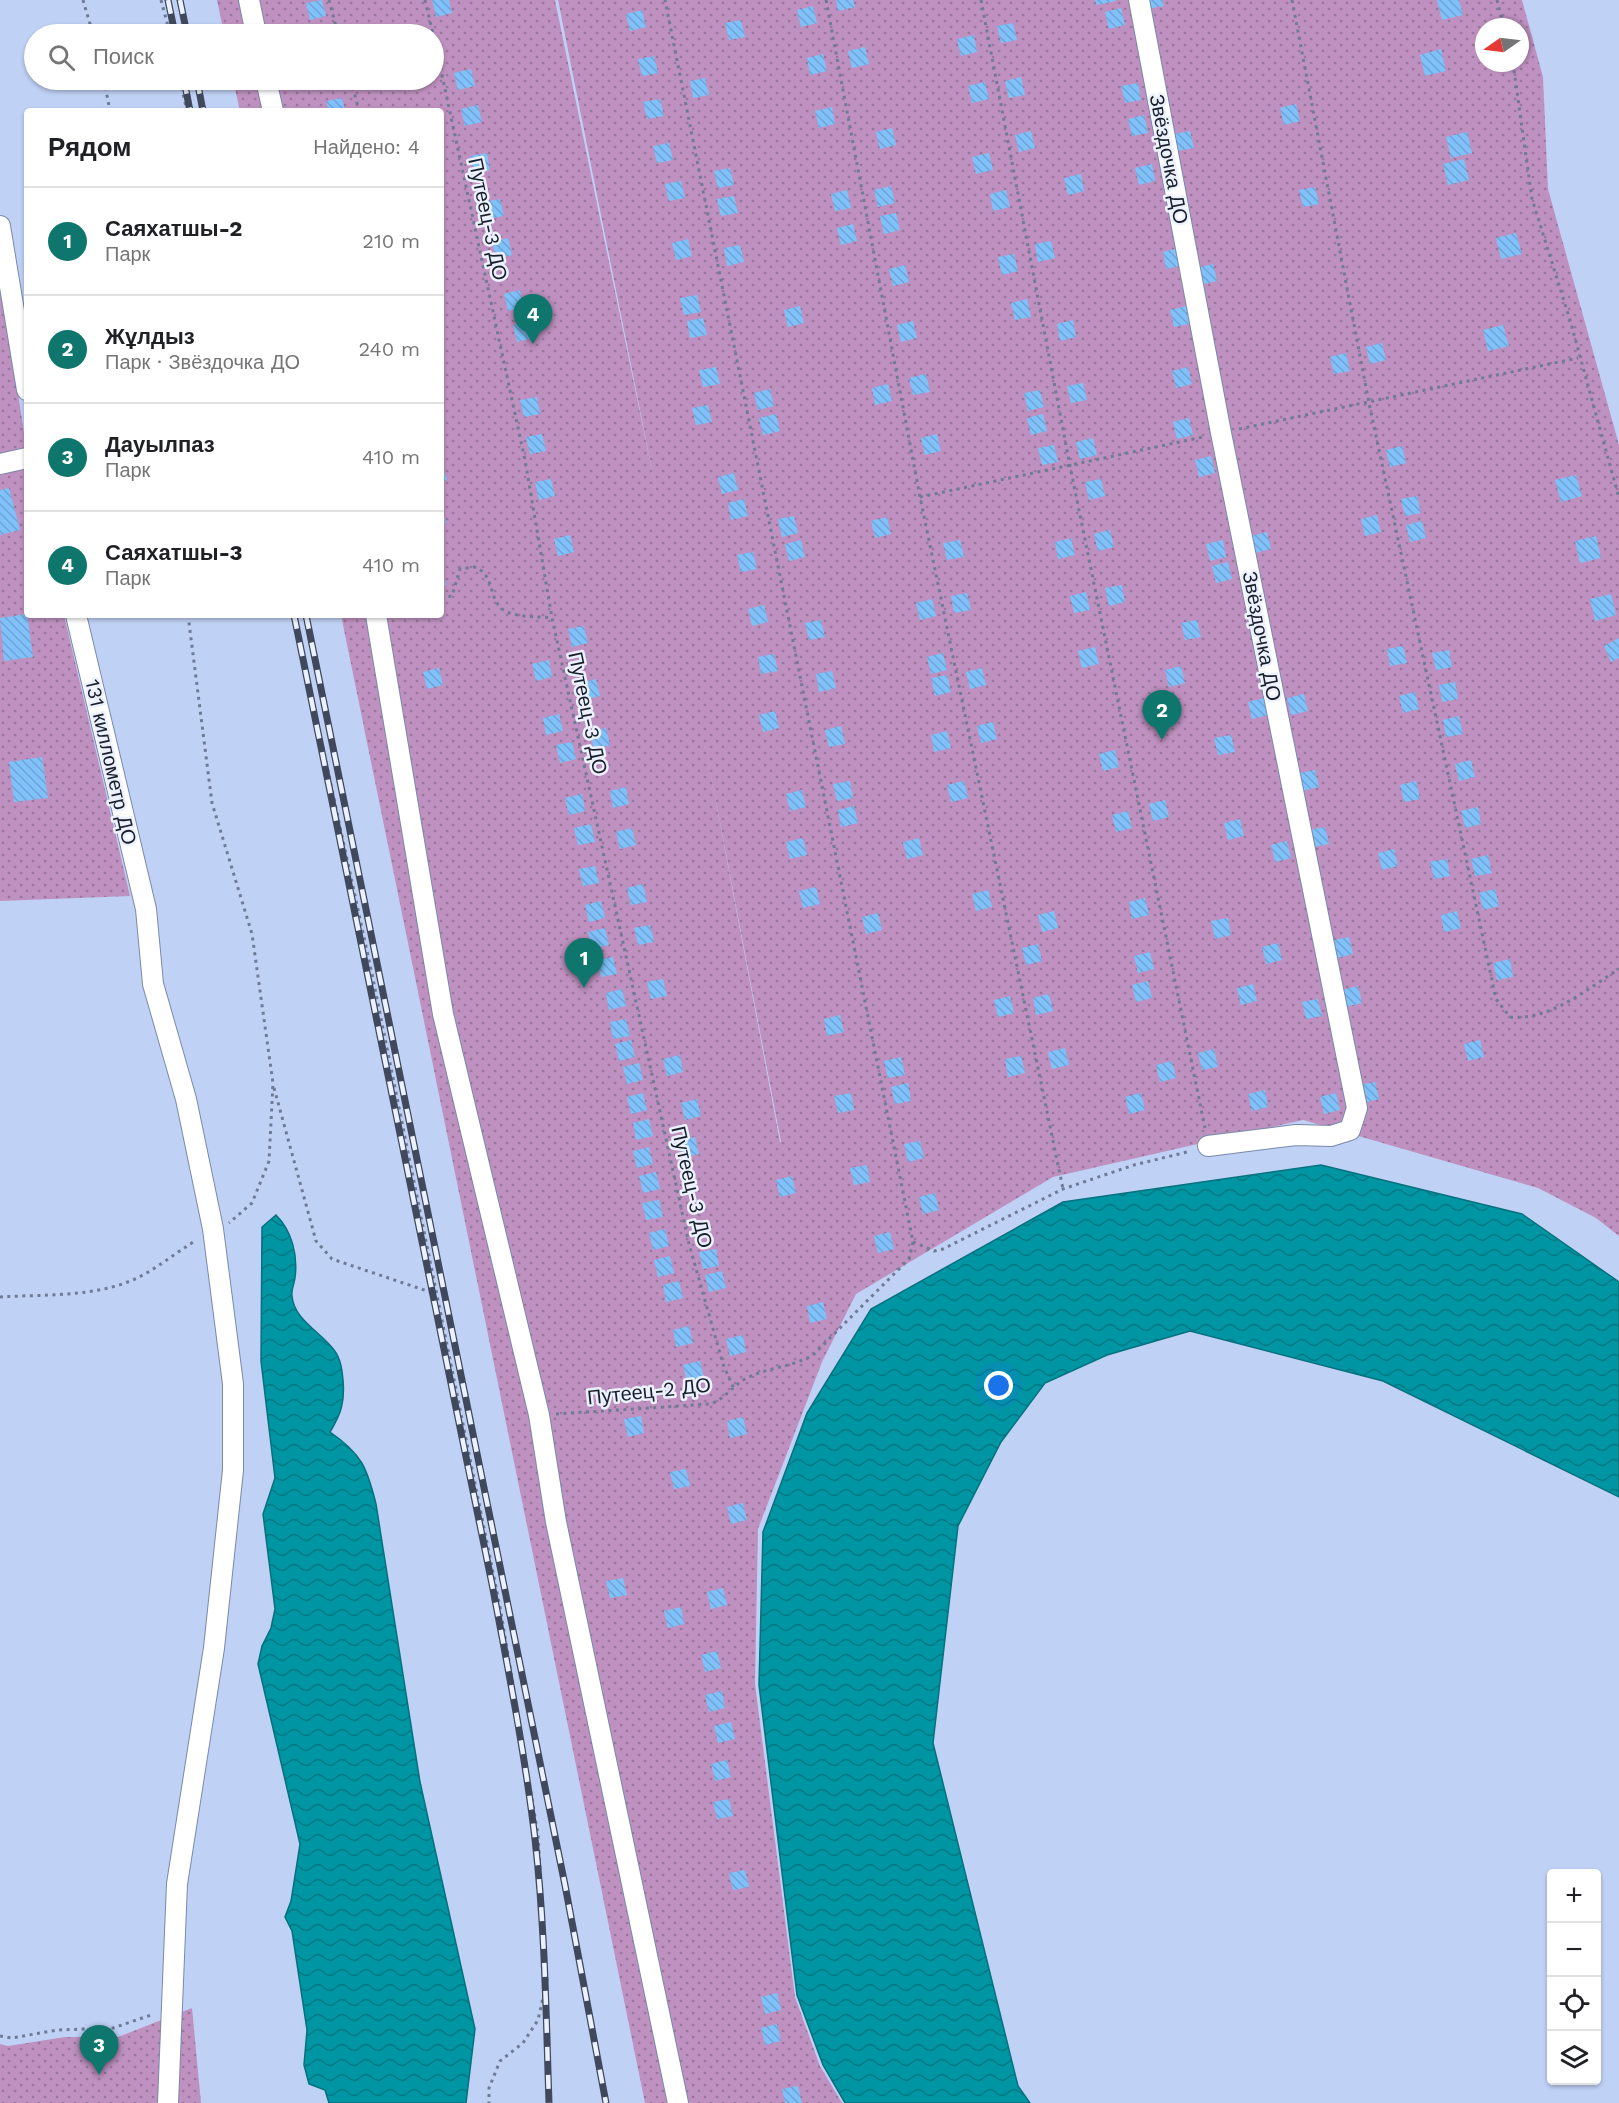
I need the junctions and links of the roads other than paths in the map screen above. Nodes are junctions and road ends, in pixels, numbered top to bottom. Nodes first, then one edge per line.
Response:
1 (249, 0) edge
2 (1139, 0) edge
3 (254, 24) edge
4 (268, 90) edge
5 (272, 108) edge
6 (0, 226) edge
7 (24, 372) edge
8 (24, 459) edge
9 (0, 464) edge
10 (77, 618) edge
11 (377, 618) edge
12 (1208, 1146) road end
13 (168, 2103) edge
14 (678, 2103) edge

1 - 3 street
2 - 12 street, Звёздочка ДО
4 - 5 street
6 - 7 street
8 - 9 street
10 - 13 street, 131 киллометр ДО
11 - 14 street

